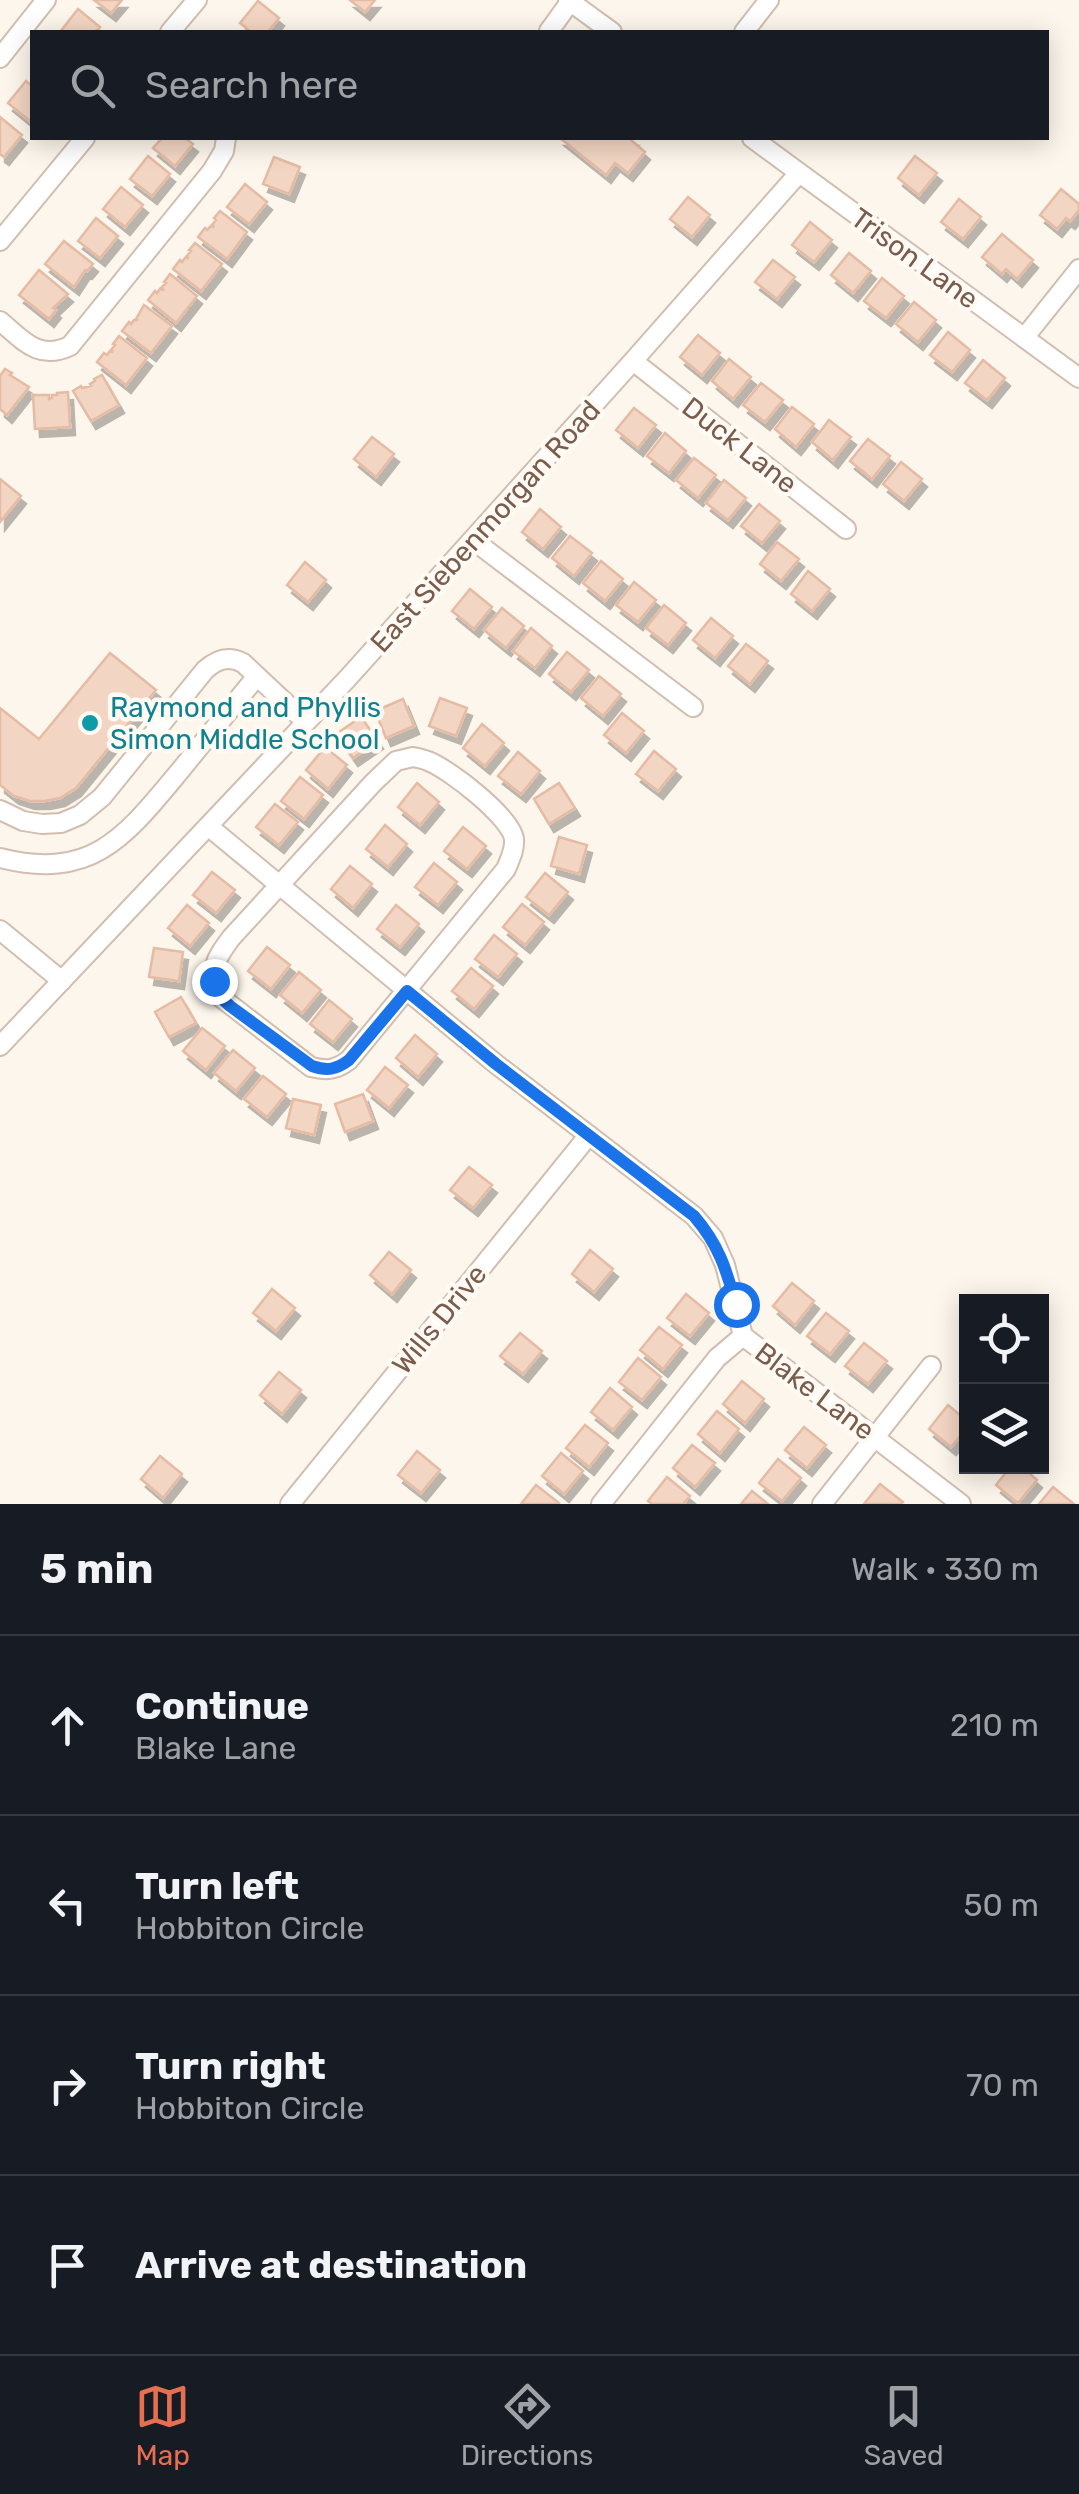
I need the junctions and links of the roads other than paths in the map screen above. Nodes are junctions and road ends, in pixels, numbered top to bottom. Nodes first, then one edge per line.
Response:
1 (46, 0) edge
2 (196, 0) edge
3 (769, 0) edge
4 (568, 1) edge
5 (172, 30) edge
6 (550, 30) edge
7 (609, 30) edge
8 (746, 30) edge
9 (0, 58) edge
10 (82, 140) edge
11 (226, 140) edge
12 (755, 140) edge
13 (799, 174) junction
14 (0, 241) edge
15 (1079, 269) edge
16 (0, 321) edge
17 (1024, 338) junction
18 (633, 361) junction
19 (1079, 378) edge
20 (846, 528) dead end
21 (472, 540) junction
22 (257, 676) junction
23 (692, 707) dead end
24 (306, 722) junction
25 (0, 810) edge
26 (208, 826) junction
27 (0, 858) edge
28 (279, 885) junction
29 (0, 930) edge
30 (62, 981) junction
31 (407, 991) junction
32 (0, 1046) edge
33 (589, 1135) junction
34 (743, 1336) junction
35 (930, 1366) dead end
36 (875, 1437) junction
37 (290, 1504) edge
38 (601, 1504) edge
39 (822, 1504) edge
40 (961, 1504) edge

1 - 9 street
2 - 5 street
3 - 8 street
4 - 6 street
4 - 7 street
10 - 14 street
11 - 16 street
12 - 13 street, Trison Lane
13 - 17 street, Trison Lane
13 - 18 street, East Siebenmorgan Road
15 - 17 street
17 - 19 street, Trison Lane
18 - 20 street, Duck Lane
18 - 21 street, East Siebenmorgan Road
21 - 23 street
21 - 24 street, East Siebenmorgan Road
22 - 24 street
22 - 25 street
22 - 27 street
24 - 26 street, East Siebenmorgan Road
26 - 28 street, Blake Lane
26 - 30 street, East Siebenmorgan Road
28 - 31 street, Blake Lane
28 - 31 street
28 - 31 street
29 - 30 street
30 - 32 street, East Siebenmorgan Road
31 - 33 street, Blake Lane
33 - 34 street, Blake Lane
33 - 37 street, Wills Drive
34 - 36 street, Blake Lane
34 - 38 street
35 - 36 street
36 - 39 street
36 - 40 street, Blake Lane

